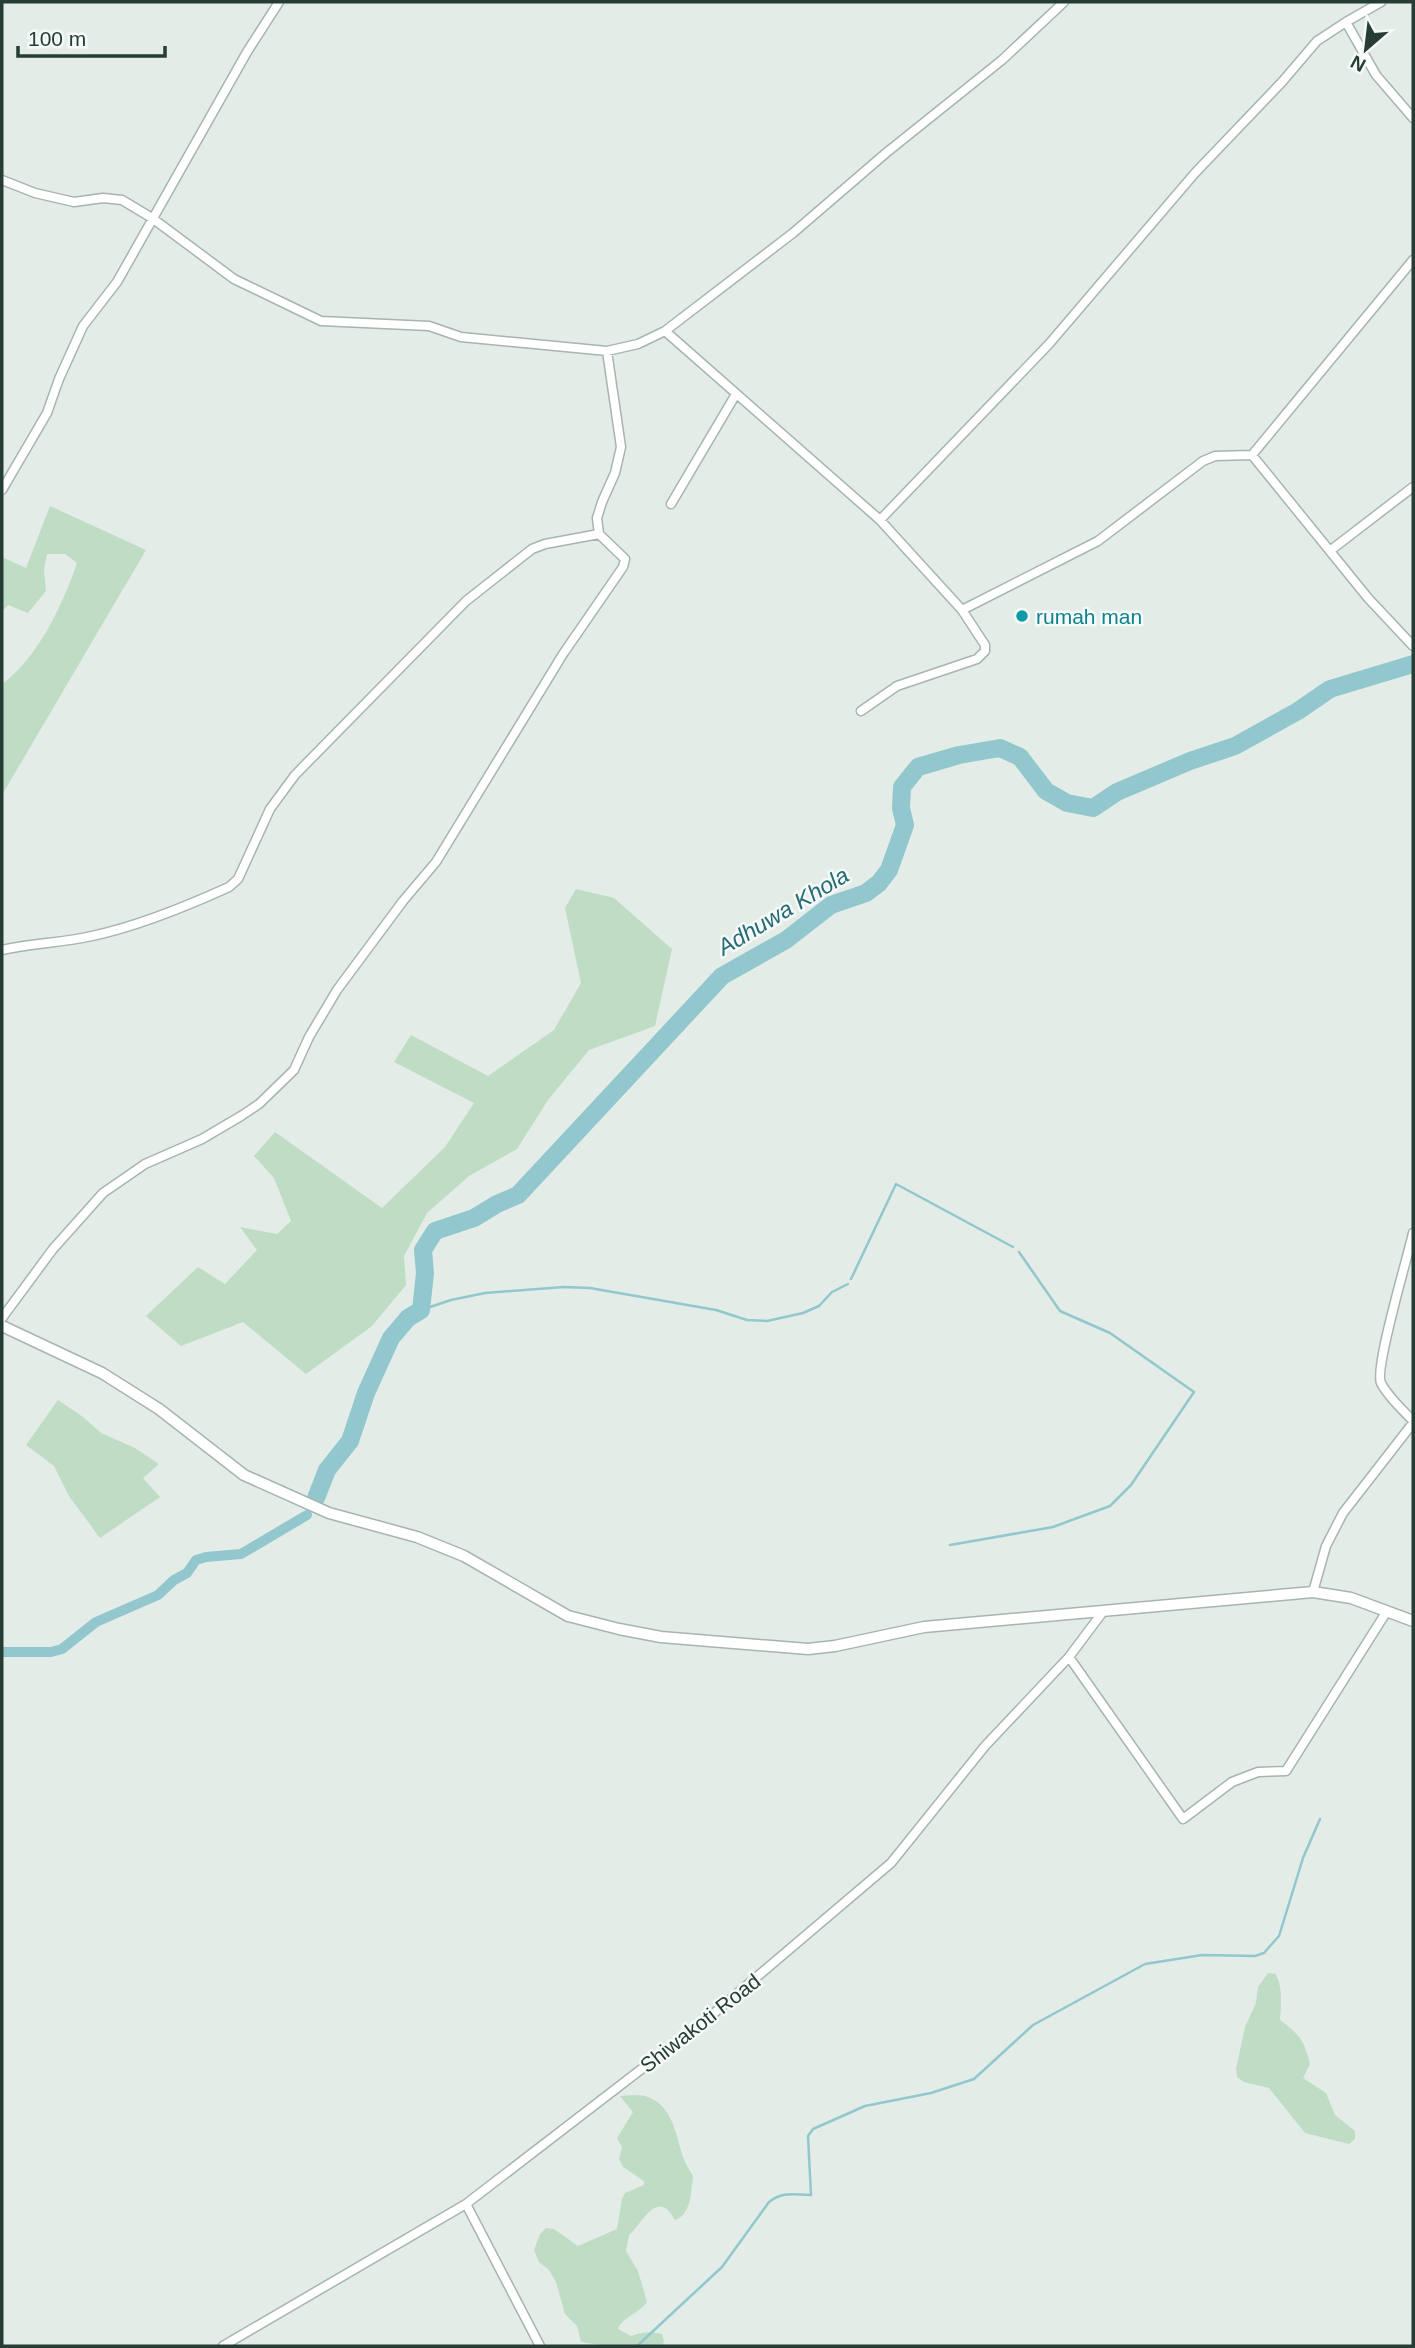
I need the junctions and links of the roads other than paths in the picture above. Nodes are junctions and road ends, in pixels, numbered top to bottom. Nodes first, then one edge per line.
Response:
1 (279, 2) edge
2 (1063, 2) edge
3 (1381, 2) edge
4 (1346, 22) junction
5 (1413, 118) edge
6 (2, 180) edge
7 (152, 218) junction
8 (1413, 260) edge
9 (665, 331) junction
10 (607, 351) junction
11 (736, 394) junction
12 (1252, 455) junction
13 (1413, 488) edge
14 (2, 490) edge
15 (671, 504) dead end
16 (880, 520) junction
17 (598, 534) junction
18 (1331, 550) junction
19 (962, 610) junction
20 (1413, 646) edge
21 (861, 710) dead end
22 (2, 950) edge
23 (1413, 1233) edge
24 (2, 1318) edge
25 (2, 1326) edge
26 (1413, 1422) edge
27 (1313, 1592) junction
28 (1387, 1611) junction
29 (1102, 1613) junction
30 (1413, 1621) edge
31 (1069, 1657) junction
32 (466, 2204) junction
33 (223, 2346) edge
34 (540, 2346) edge

1 - 7 street
2 - 9 street
3 - 4 street
4 - 5 street
4 - 16 street
6 - 7 street
7 - 10 street
7 - 14 street
8 - 12 street
9 - 10 street
9 - 11 street
10 - 17 street
11 - 15 street
11 - 16 street
12 - 18 street
12 - 19 street
13 - 18 street
16 - 19 street
17 - 22 street
17 - 24 street
18 - 20 street
19 - 21 street
23 - 26 street
25 - 29 street
26 - 27 street
27 - 28 street
27 - 29 street
28 - 30 street
28 - 31 street
29 - 31 street, Shiwakoti Road
31 - 32 street, Shiwakoti Road
32 - 33 street, Shiwakoti Road
32 - 34 street

